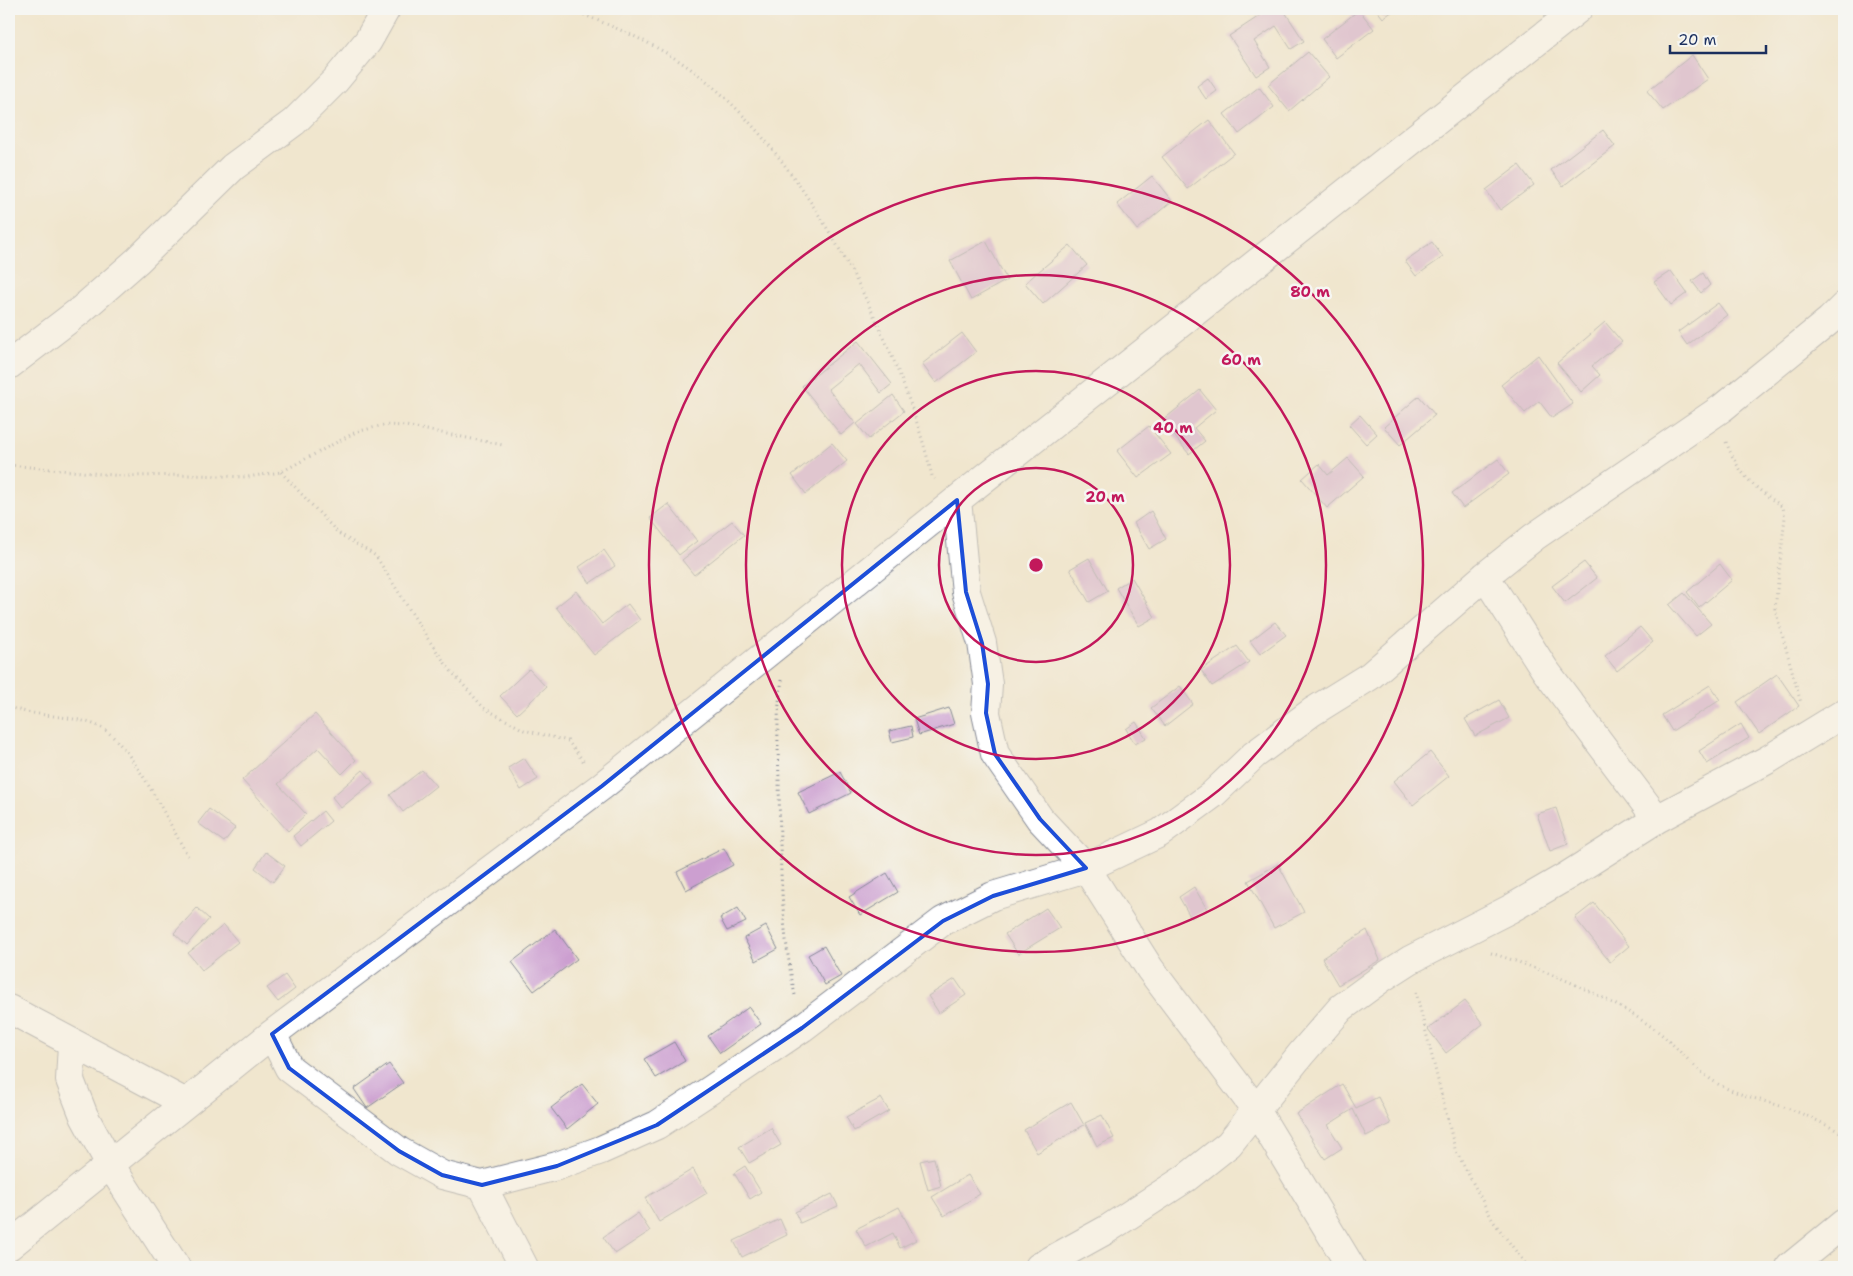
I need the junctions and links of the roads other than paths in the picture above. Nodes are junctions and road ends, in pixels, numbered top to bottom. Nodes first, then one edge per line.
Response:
1 (386, 9) edge
2 (1578, 9) edge
3 (1844, 306) edge
4 (9, 365) edge
5 (957, 500) junction
6 (1485, 576) junction
7 (1844, 712) edge
8 (1657, 820) junction
9 (1086, 868) junction
10 (9, 1009) edge
11 (272, 1034) junction
12 (72, 1044) junction
13 (186, 1103) junction
14 (1256, 1110) junction
15 (110, 1166) junction
16 (482, 1185) junction
17 (1844, 1223) edge
18 (9, 1246) edge
19 (176, 1267) edge
20 (524, 1267) edge
21 (1039, 1267) edge
22 (1351, 1267) edge
23 (1790, 1267) edge

1 - 4 street
2 - 5 street
3 - 6 street
5 - 9 street
5 - 11 street
6 - 8 street
6 - 9 street
7 - 8 street
8 - 14 street
9 - 14 street
9 - 16 street
10 - 12 street
11 - 13 street
11 - 16 street
12 - 13 street
12 - 15 street
13 - 15 street
14 - 21 street
14 - 22 street
15 - 18 street
15 - 19 street
16 - 20 street
17 - 23 street

